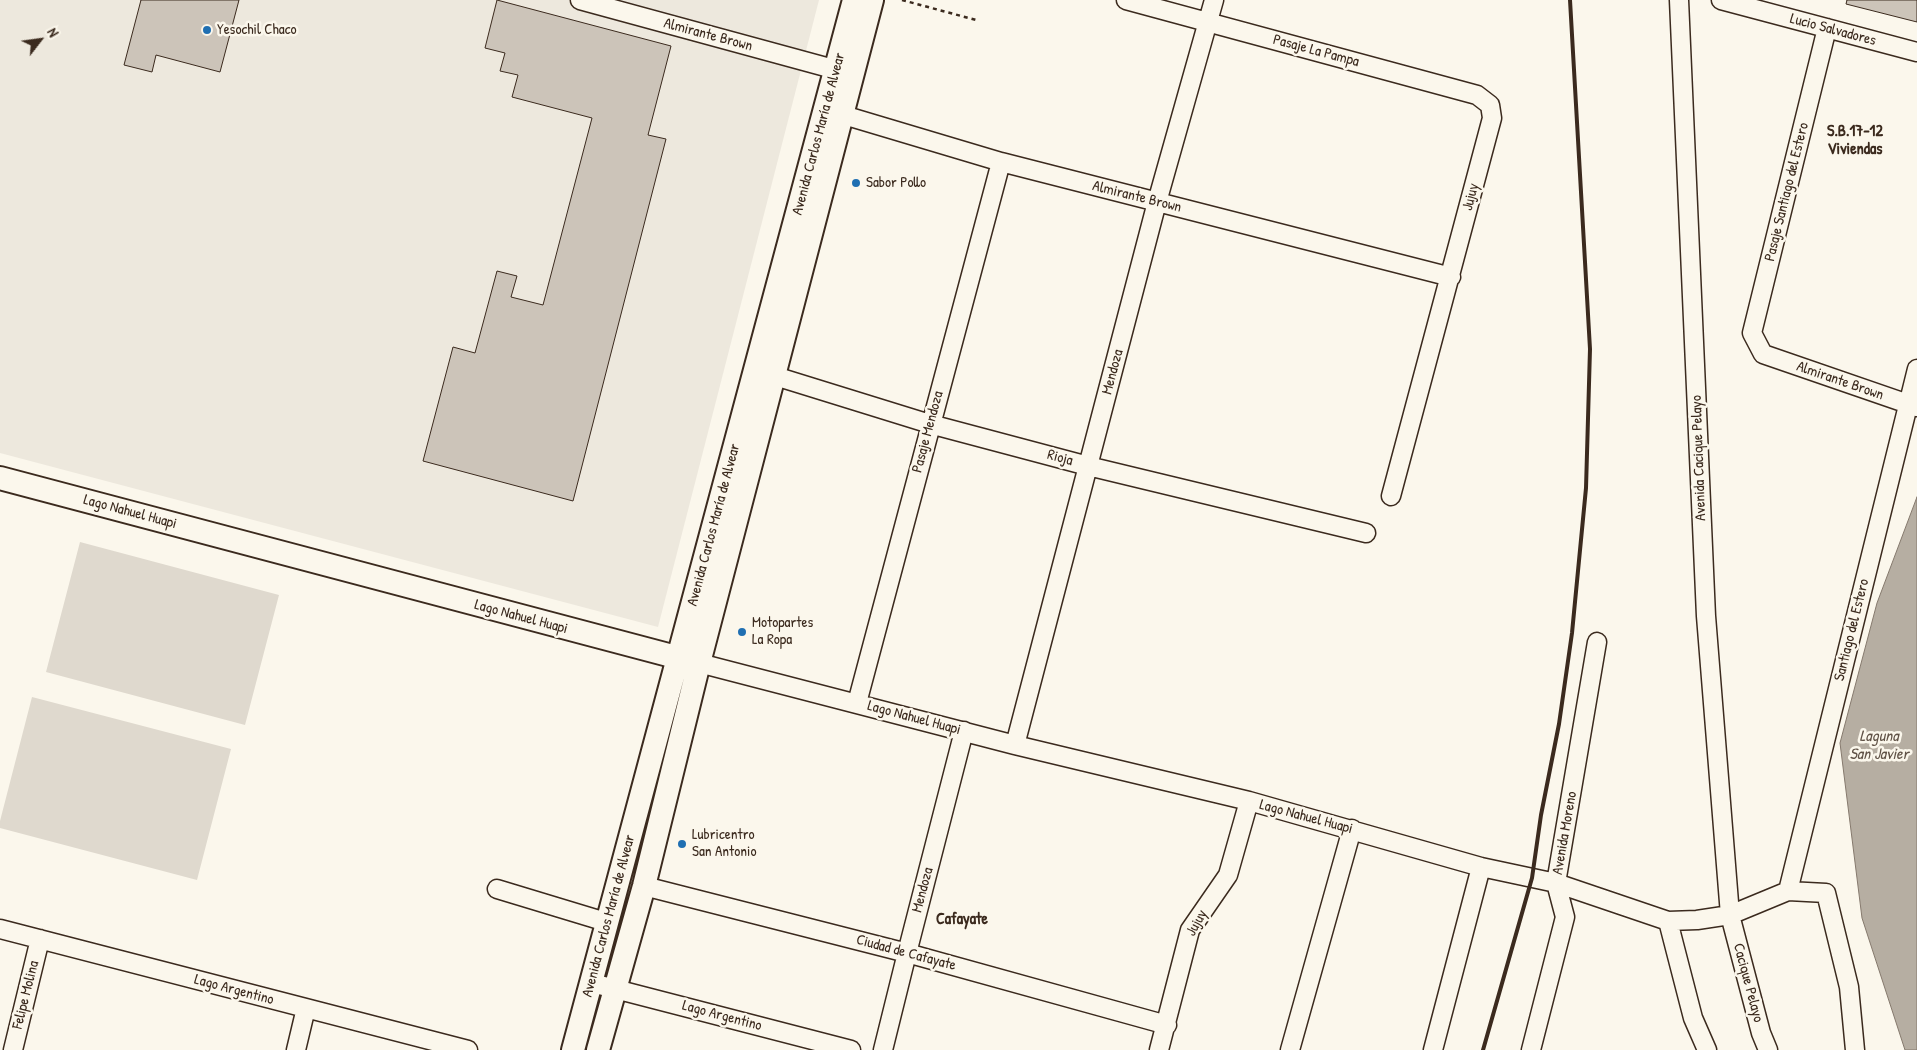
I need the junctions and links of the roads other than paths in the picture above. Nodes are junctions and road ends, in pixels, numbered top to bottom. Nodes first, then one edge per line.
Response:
1 (580, 0) edge
2 (854, 0) edge
3 (872, 0) edge
4 (1126, 0) edge
5 (1214, 0) edge
6 (1679, 0) edge
7 (1721, 0) edge
8 (1751, 4) edge
9 (1208, 22) junction
10 (1827, 28) junction
11 (1917, 52) edge
12 (837, 70) junction
13 (834, 112) junction
14 (1492, 118) joint
15 (1001, 162) junction
16 (1157, 202) junction
17 (1451, 277) junction
18 (1763, 354) joint
19 (1917, 369) edge
20 (765, 373) junction
21 (1912, 406) edge
22 (930, 424) junction
23 (1088, 466) junction
24 (0, 478) edge
25 (1391, 496) dead end
26 (1366, 533) dead end
27 (1597, 642) dead end
28 (677, 658) junction
29 (699, 664) junction
30 (857, 703) junction
31 (964, 731) junction
32 (1015, 745) junction
33 (1249, 801) junction
34 (1352, 829) junction
35 (1481, 867) junction
36 (1556, 883) junction
37 (644, 886) junction
38 (497, 889) dead end
39 (1788, 891) junction
40 (1730, 915) junction
41 (1668, 921) junction
42 (606, 922) junction
43 (0, 929) edge
44 (40, 940) junction
45 (906, 952) junction
46 (592, 982) junction
47 (615, 988) junction
48 (306, 1008) junction
49 (1167, 1025) junction
50 (13, 1050) edge
51 (296, 1050) edge
52 (468, 1050) edge
53 (573, 1050) edge
54 (598, 1050) edge
55 (851, 1050) edge
56 (884, 1050) edge
57 (1159, 1050) edge
58 (1290, 1050) edge
59 (1433, 1050) edge
60 (1531, 1050) edge
61 (1707, 1050) edge
62 (1768, 1050) edge
63 (1855, 1050) edge

1 - 12 street, Almirante Brown
2 - 12 main road, Avenida Carlos María de Alvear
3 - 13 main road, Avenida Carlos María de Alvear
4 - 9 street, Pasaje La Pampa
5 - 9 street, Mendoza
6 - 40 street, Avenida Cacique Pelayo
7 - 8 street, Lucio Salvadores
8 - 10 street, Lucio Salvadores
9 - 14 street, Pasaje La Pampa
9 - 16 street, Mendoza
10 - 11 street, Lucio Salvadores
10 - 18 street, Pasaje Santiago del Estero
12 - 13 main road, Avenida Carlos María de Alvear
13 - 15 street, Almirante Brown
13 - 20 main road, Avenida Carlos María de Alvear
14 - 17 street, Jujuy
15 - 16 street, Almirante Brown
15 - 22 street, Pasaje Mendoza
16 - 17 street, Almirante Brown
16 - 23 street, Mendoza
17 - 25 street, Jujuy
18 - 21 street, Almirante Brown
19 - 21 street, Santiago del Estero
20 - 22 street, Rioja
20 - 28 main road, Avenida Carlos María de Alvear
20 - 29 main road, Avenida Carlos María de Alvear
21 - 39 street, Santiago del Estero
22 - 23 street, Rioja
22 - 30 street, Pasaje Mendoza
23 - 26 street, Rioja
23 - 32 street, Mendoza
24 - 28 main road, Lago Nahuel Huapi
27 - 36 street, Avenida Moreno
28 - 29 main road, Lago Nahuel Huapi
28 - 42 main road, Avenida Carlos María de Alvear
29 - 30 street, Lago Nahuel Huapi
29 - 37 main road, Avenida Carlos María de Alvear
30 - 31 street, Lago Nahuel Huapi
31 - 32 street, Lago Nahuel Huapi
31 - 45 street, Mendoza
32 - 33 street, Lago Nahuel Huapi
33 - 34 street, Lago Nahuel Huapi
33 - 49 street, Jujuy
34 - 35 street, Lago Nahuel Huapi
34 - 58 street
35 - 36 street, Lago Nahuel Huapi
35 - 59 street
36 - 41 street, Lago Nahuel Huapi
36 - 60 street, Avenida Moreno
37 - 45 street, Ciudad de Cafayate
37 - 47 main road, Avenida Carlos María de Alvear
38 - 42 street
39 - 40 street, Lago Nahuel Huapi
39 - 63 street, Lago Nahuel Huapi
40 - 41 street, Lago Nahuel Huapi
40 - 62 street, Cacique Pelayo
41 - 61 street
42 - 46 main road, Avenida Carlos María de Alvear
43 - 44 street, Lago Argentino
44 - 48 street, Lago Argentino
44 - 50 street, Felipe Molina
45 - 49 street, Ciudad de Cafayate
45 - 56 street, Mendoza
46 - 47 street, Lago Argentino
46 - 53 main road, Avenida Carlos María de Alvear
47 - 54 main road, Avenida Carlos María de Alvear
47 - 55 street, Lago Argentino
48 - 51 street
48 - 52 street, Lago Argentino
49 - 57 street, Jujuy

